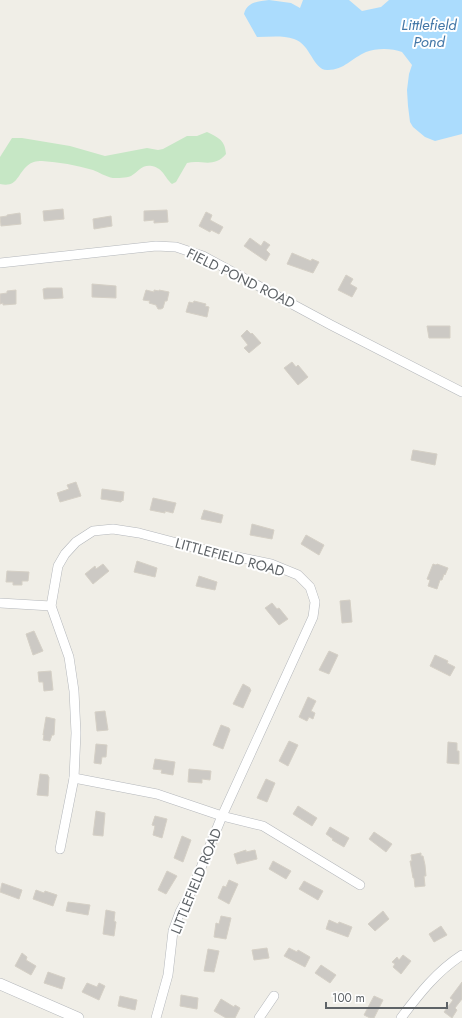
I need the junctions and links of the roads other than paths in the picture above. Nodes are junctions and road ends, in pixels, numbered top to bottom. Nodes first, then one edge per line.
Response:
1 (0, 263) edge
2 (462, 392) edge
3 (0, 603) edge
4 (51, 606) junction
5 (74, 778) junction
6 (222, 816) junction
7 (60, 849) dead end
8 (360, 885) dead end
9 (462, 955) edge
10 (0, 984) edge
11 (274, 996) dead end
12 (78, 1018) edge
13 (156, 1018) edge
14 (260, 1018) edge
15 (401, 1018) edge

1 - 2 street, FIELD POND ROAD
3 - 4 street
4 - 5 street, LITTLEFIELD ROAD
4 - 6 street, LITTLEFIELD ROAD
5 - 6 street
5 - 7 street, LITTLEFIELD ROAD
6 - 8 street
6 - 13 street, LITTLEFIELD ROAD
9 - 15 street
10 - 12 street
11 - 14 street

